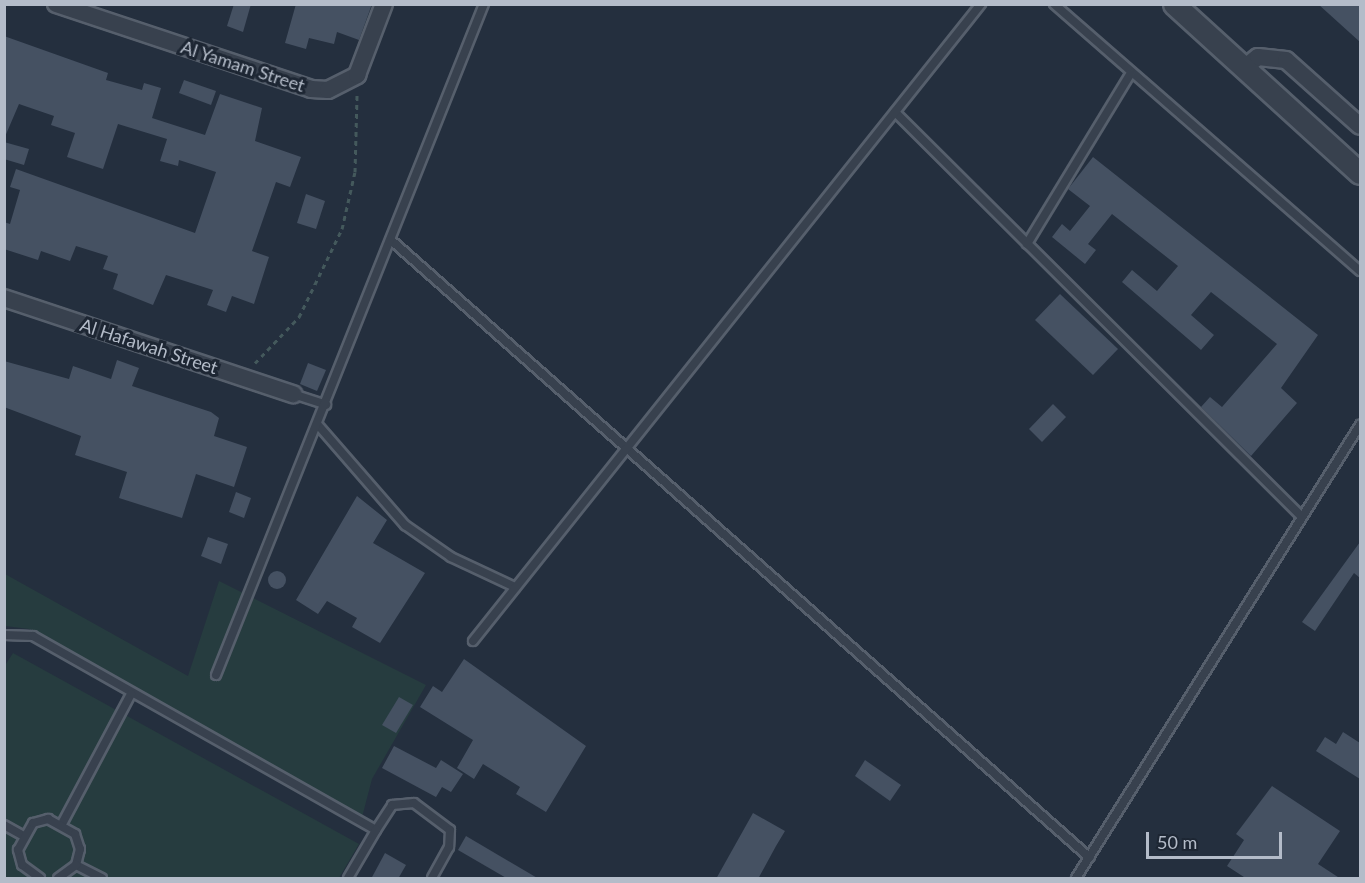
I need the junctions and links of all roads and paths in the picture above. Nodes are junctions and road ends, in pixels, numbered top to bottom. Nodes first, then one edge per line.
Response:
1 (56, 4) edge
2 (384, 4) edge
3 (484, 4) edge
4 (981, 4) edge
5 (1054, 4) edge
6 (1182, 7) edge
7 (1243, 69) junction
8 (1131, 73) junction
9 (357, 75) junction
10 (895, 112) junction
11 (1360, 126) edge
12 (1360, 173) edge
13 (391, 240) junction
14 (1027, 244) junction
15 (1360, 272) edge
16 (4, 298) edge
17 (240, 376) junction
18 (293, 394) joint
19 (326, 405) junction
20 (318, 425) junction
21 (1360, 425) edge
22 (624, 447) junction
23 (1302, 518) junction
24 (515, 587) junction
25 (4, 635) edge
26 (473, 641) dead end
27 (216, 675) dead end
28 (131, 694) junction
29 (63, 822) junction
30 (4, 825) edge
31 (376, 830) junction
32 (22, 834) junction
33 (1089, 857) junction
34 (76, 865) junction
35 (35, 878) edge
36 (58, 879) edge
37 (102, 879) edge
38 (348, 879) edge
39 (432, 879) edge
40 (1076, 879) edge

1 - 9 street, Al Yamam Street
2 - 9 street
3 - 13 lane
4 - 10 lane
5 - 8 lane
6 - 7 street
7 - 11 street
7 - 12 street
8 - 14 lane
8 - 15 lane
9 - 17 path
10 - 14 lane
10 - 22 lane
13 - 19 lane
13 - 22 lane
14 - 23 lane
16 - 17 street, Al Hafawah Street
17 - 18 street, Al Hafawah Street
18 - 19 lane
19 - 20 lane
20 - 24 lane
20 - 27 lane
21 - 23 lane
22 - 24 lane
22 - 33 lane
23 - 33 lane
24 - 26 lane
25 - 28 lane
28 - 29 lane
28 - 31 lane
29 - 32 lane
29 - 34 lane
30 - 32 lane
31 - 38 lane
31 - 39 lane
32 - 35 lane
33 - 40 lane
34 - 36 lane
34 - 37 lane

